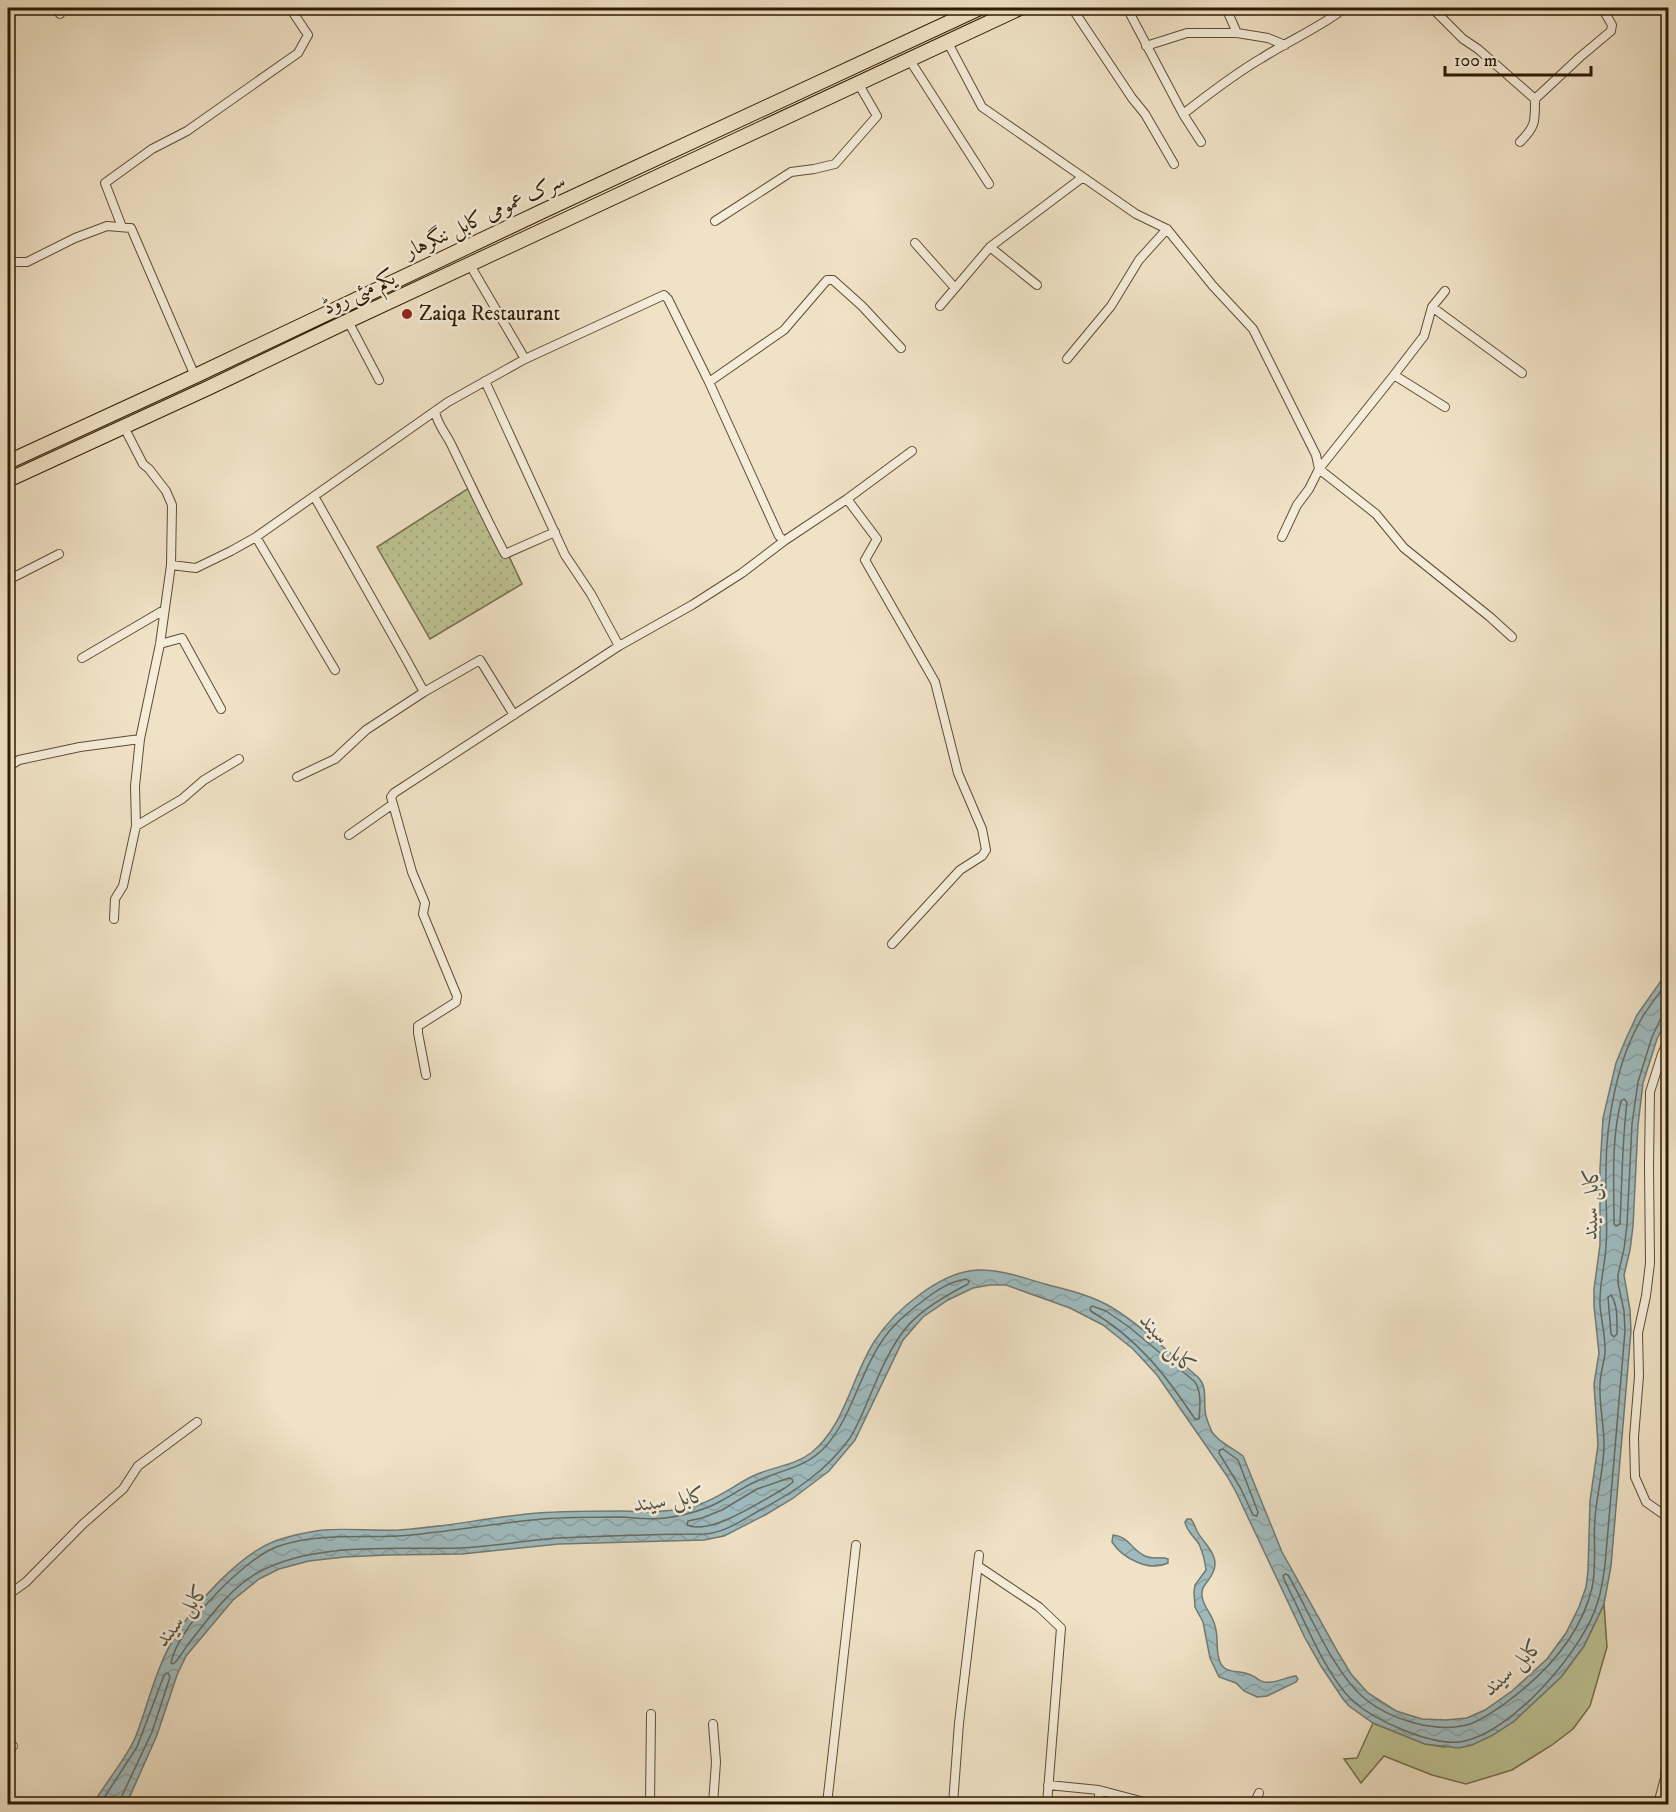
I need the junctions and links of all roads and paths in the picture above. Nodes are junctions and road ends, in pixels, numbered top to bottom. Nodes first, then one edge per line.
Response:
1 (290, 8) edge
2 (980, 8) edge
3 (1020, 8) edge
4 (1072, 8) edge
5 (1127, 8) edge
6 (1226, 8) edge
7 (1432, 8) edge
8 (1602, 8) edge
9 (1338, 13) dead end
10 (1236, 33) junction
11 (947, 41) junction
12 (1286, 45) junction
13 (1146, 46) junction
14 (909, 59) junction
15 (858, 83) junction
16 (1535, 99) junction
17 (1183, 114) junction
18 (1201, 142) dead end
19 (1520, 142) dead end
20 (1174, 164) dead end
21 (1083, 177) junction
22 (989, 184) dead end
23 (715, 221) dead end
24 (122, 227) junction
25 (1167, 229) junction
26 (915, 243) dead end
27 (990, 247) junction
28 (8, 262) edge
29 (470, 265) junction
30 (1037, 285) dead end
31 (956, 288) junction
32 (1445, 291) dead end
33 (939, 306) dead end
34 (1432, 307) junction
35 (348, 321) junction
36 (901, 348) dead end
37 (525, 359) junction
38 (1067, 359) dead end
39 (1522, 373) dead end
40 (1394, 375) junction
41 (195, 376) junction
42 (379, 380) dead end
43 (485, 381) junction
44 (709, 382) junction
45 (1445, 407) dead end
46 (435, 411) junction
47 (124, 427) junction
48 (912, 451) dead end
49 (8, 462) edge
50 (1320, 469) junction
51 (8, 480) edge
52 (314, 496) junction
53 (847, 500) junction
54 (555, 532) junction
55 (256, 537) junction
56 (1282, 537) dead end
57 (784, 541) junction
58 (59, 554) dead end
59 (171, 565) junction
60 (8, 580) edge
61 (164, 610) junction
62 (1512, 637) dead end
63 (160, 644) junction
64 (619, 646) junction
65 (82, 658) dead end
66 (335, 670) dead end
67 (424, 692) junction
68 (221, 709) dead end
69 (514, 715) junction
70 (140, 739) junction
71 (239, 759) dead end
72 (8, 767) edge
73 (297, 777) dead end
74 (393, 804) junction
75 (136, 826) junction
76 (349, 835) dead end
77 (114, 919) dead end
78 (892, 944) dead end
79 (1668, 1041) edge
80 (426, 1075) dead end
81 (197, 1422) dead end
82 (1668, 1538) edge
83 (856, 1545) dead end
84 (980, 1555) dead end
85 (978, 1566) junction
86 (8, 1595) edge
87 (651, 1714) dead end
88 (713, 1724) dead end
89 (1668, 1741) edge
90 (1048, 1785) junction
91 (1099, 1790) junction
92 (1259, 1793) dead end
93 (650, 1804) edge
94 (712, 1804) edge
95 (827, 1804) edge
96 (953, 1804) edge
97 (1047, 1804) edge
98 (1098, 1804) edge
99 (1152, 1804) edge
100 (1254, 1804) edge
101 (1658, 1804) edge

1 - 24 street
2 - 41 highway, سرک عمومی کابل ننگرهار
3 - 11 highway
4 - 20 street
5 - 13 street
6 - 10 street
7 - 16 street
8 - 16 street
9 - 12 street
10 - 12 street
10 - 13 street
11 - 14 highway
11 - 21 street
12 - 17 street
13 - 17 street
14 - 15 highway
14 - 22 street
15 - 23 street
15 - 29 highway, یکم مئی روڈ
16 - 19 street
17 - 18 street
21 - 25 street
21 - 27 street
24 - 28 street
24 - 41 street
25 - 38 street
25 - 50 street
26 - 31 street
27 - 30 street
27 - 31 street
29 - 35 highway, یکم مئی روڈ
29 - 37 street
31 - 33 street
32 - 34 street
34 - 39 street
34 - 40 street
35 - 42 street
35 - 47 highway, یکم مئی روڈ
36 - 44 street
37 - 43 street
37 - 44 street
40 - 45 street
40 - 50 street
41 - 49 highway, سرک عمومی کابل ننگرهار
43 - 46 street
43 - 54 street
44 - 57 street
46 - 52 street
46 - 54 street
47 - 51 highway
47 - 59 street
48 - 53 street
50 - 56 street
50 - 62 street
52 - 55 street
52 - 67 street
53 - 57 street
53 - 78 street
54 - 64 street
55 - 59 street
55 - 66 street
57 - 64 street
58 - 60 street
59 - 61 street
61 - 63 street
61 - 65 street
63 - 68 street
63 - 70 street
64 - 69 street
67 - 69 street
67 - 73 street
69 - 74 street
70 - 72 street
70 - 75 street
71 - 75 street
74 - 76 street
74 - 80 street
75 - 77 street
79 - 82 street
81 - 86 street
83 - 95 street
84 - 85 street
85 - 90 street
85 - 96 street
87 - 93 street
88 - 94 street
89 - 101 street
90 - 91 street
90 - 97 street
91 - 98 street
91 - 99 street
92 - 100 street

